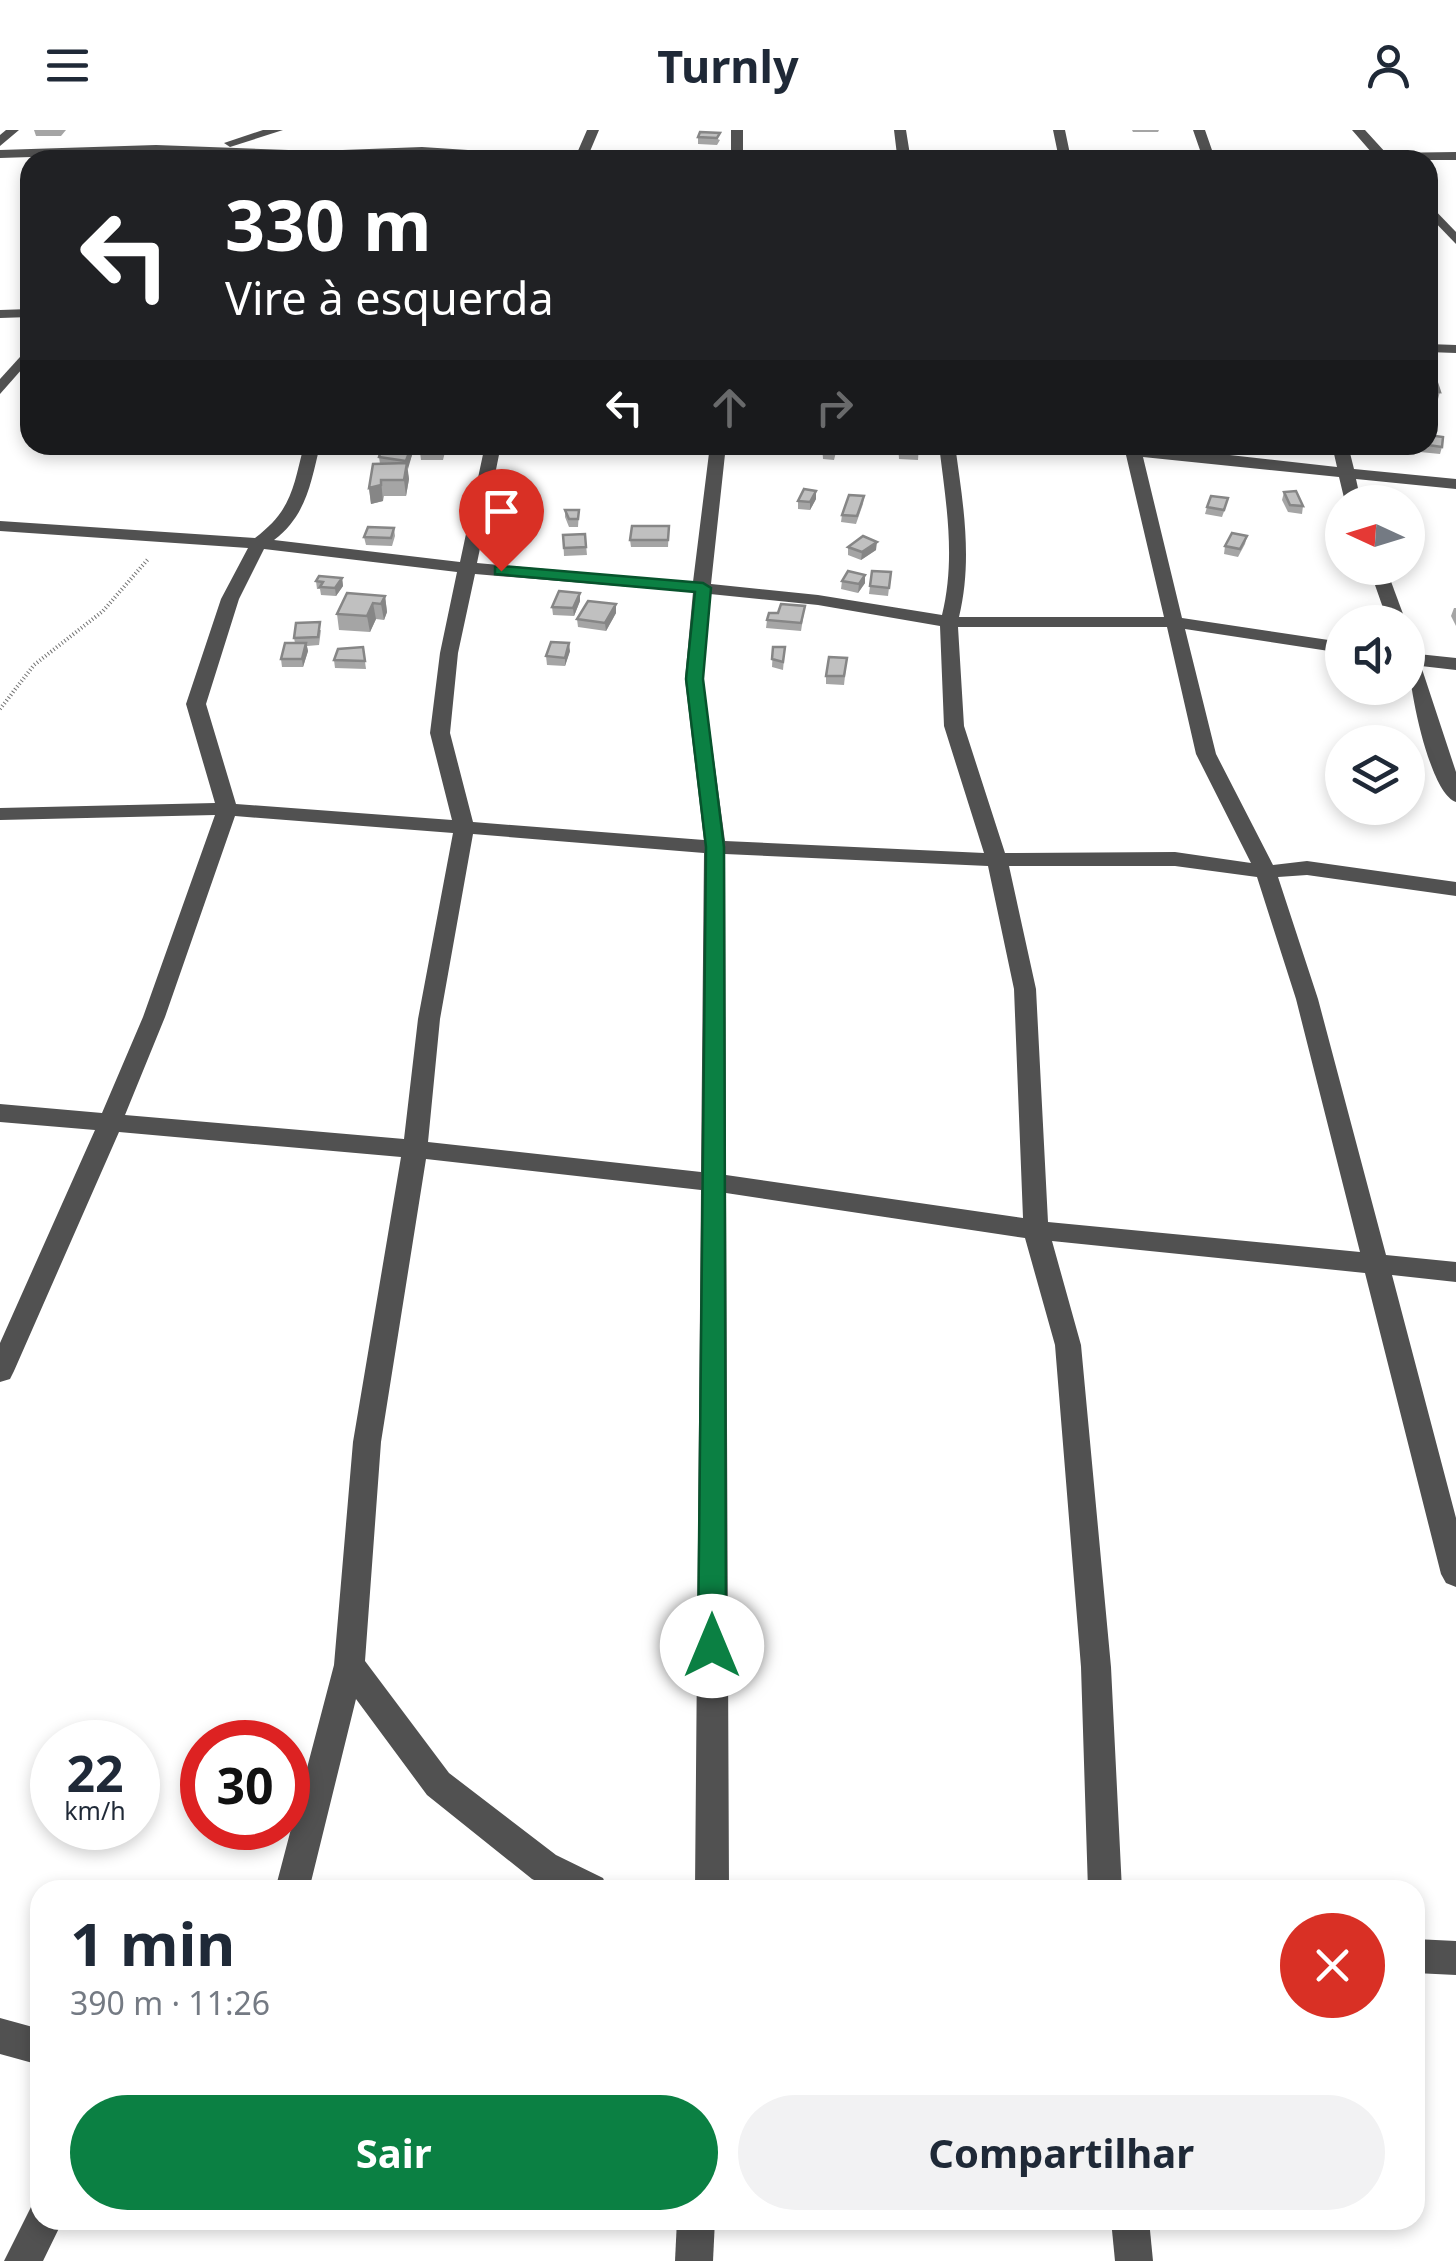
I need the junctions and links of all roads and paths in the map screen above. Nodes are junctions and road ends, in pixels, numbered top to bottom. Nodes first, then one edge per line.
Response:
1 (14, 130) edge
2 (278, 130) edge
3 (1358, 130) edge
4 (434, 137) dead end
5 (0, 142) edge
6 (199, 150) edge
7 (455, 150) edge
8 (1377, 150) edge
9 (1438, 219) edge
10 (1456, 240) edge
11 (20, 370) edge
12 (0, 389) edge
13 (310, 455) edge
14 (492, 455) edge
15 (716, 455) edge
16 (949, 455) edge
17 (1135, 455) edge
18 (1182, 455) edge
19 (1343, 455) edge
20 (1348, 476) junction
21 (1456, 484) edge
22 (1350, 485) edge
23 (0, 526) edge
24 (165, 538) junction
25 (258, 544) junction
26 (469, 568) junction
27 (703, 588) junction
28 (949, 622) junction
29 (1173, 622) junction
30 (1325, 644) edge
31 (1425, 659) edge
32 (1456, 664) edge
33 (1422, 705) edge
34 (0, 709) edge
35 (1456, 796) edge
36 (227, 810) junction
37 (0, 814) edge
38 (464, 828) junction
39 (715, 847) junction
40 (997, 860) junction
41 (1266, 872) junction
42 (1456, 889) edge
43 (0, 1113) edge
44 (110, 1123) junction
45 (415, 1149) junction
46 (713, 1182) junction
47 (1036, 1230) junction
48 (1375, 1262) junction
49 (1456, 1272) edge
50 (0, 1371) edge
51 (1456, 1574) edge
52 (349, 1665) junction
53 (295, 1880) edge
54 (571, 1880) edge
55 (712, 1880) edge
56 (1105, 1880) edge
57 (1425, 1956) edge
58 (1456, 1958) edge
59 (0, 2036) edge
60 (30, 2045) edge
61 (39, 2230) edge
62 (696, 2230) edge
63 (1131, 2230) edge
64 (22, 2261) edge
65 (694, 2261) edge
66 (1134, 2261) edge

1 - 5 street
2 - 6 street
3 - 8 street
4 - 7 street
9 - 10 street
11 - 12 street
13 - 25 street
14 - 26 street
15 - 27 street
16 - 28 street
17 - 29 street
18 - 20 street
19 - 20 street
20 - 21 street
20 - 22 street
23 - 24 street
24 - 25 street
24 - 34 path
25 - 26 street
25 - 36 street
26 - 27 street
26 - 38 street
27 - 28 street
27 - 39 street
28 - 29 street
28 - 40 street
29 - 30 street
29 - 41 street
31 - 32 street
33 - 35 street
36 - 37 street
36 - 38 street
36 - 44 street
38 - 39 street
38 - 45 street
39 - 40 street
39 - 46 street
40 - 41 street
40 - 47 street
41 - 42 street
41 - 48 street
43 - 44 street
44 - 45 street
44 - 50 street
45 - 46 street
45 - 52 street
46 - 47 street
46 - 55 street
47 - 48 street
47 - 56 street
48 - 49 street
48 - 51 street
52 - 53 street
52 - 54 street
57 - 58 street
59 - 60 street
61 - 64 street
62 - 65 street
63 - 66 street

